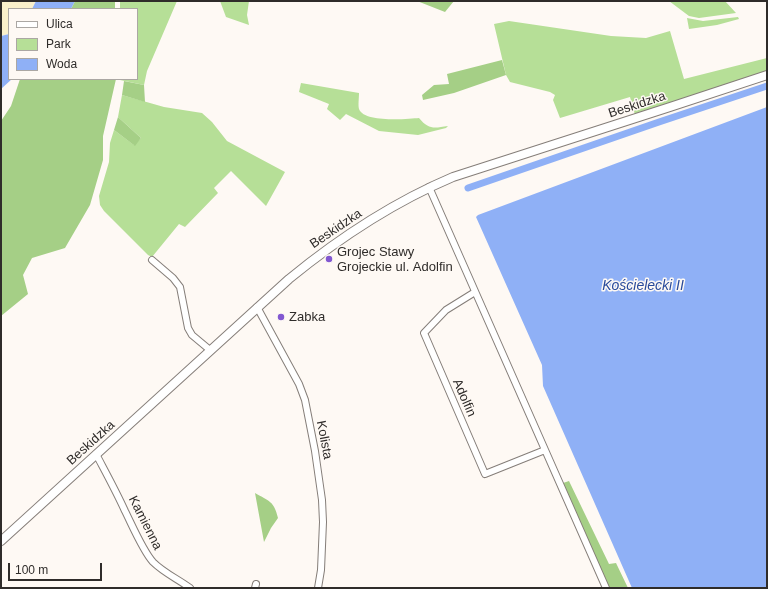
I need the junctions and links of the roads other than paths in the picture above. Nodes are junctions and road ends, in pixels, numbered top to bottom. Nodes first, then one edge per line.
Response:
1 (767, 74) edge
2 (429, 187) junction
3 (152, 260) dead end
4 (475, 292) junction
5 (257, 307) junction
6 (210, 350) junction
7 (545, 450) junction
8 (96, 454) junction
9 (1, 541) edge
10 (190, 588) edge
11 (318, 588) edge
12 (606, 588) edge

1 - 2 main road, Beskidzka
2 - 4 street
2 - 5 main road, Beskidzka
3 - 6 street
4 - 7 street
4 - 7 street, Adolfin
5 - 6 main road, Beskidzka
5 - 11 street, Kolista
6 - 8 main road, Beskidzka
7 - 12 street
8 - 9 main road, Beskidzka
8 - 10 street, Kamienna

